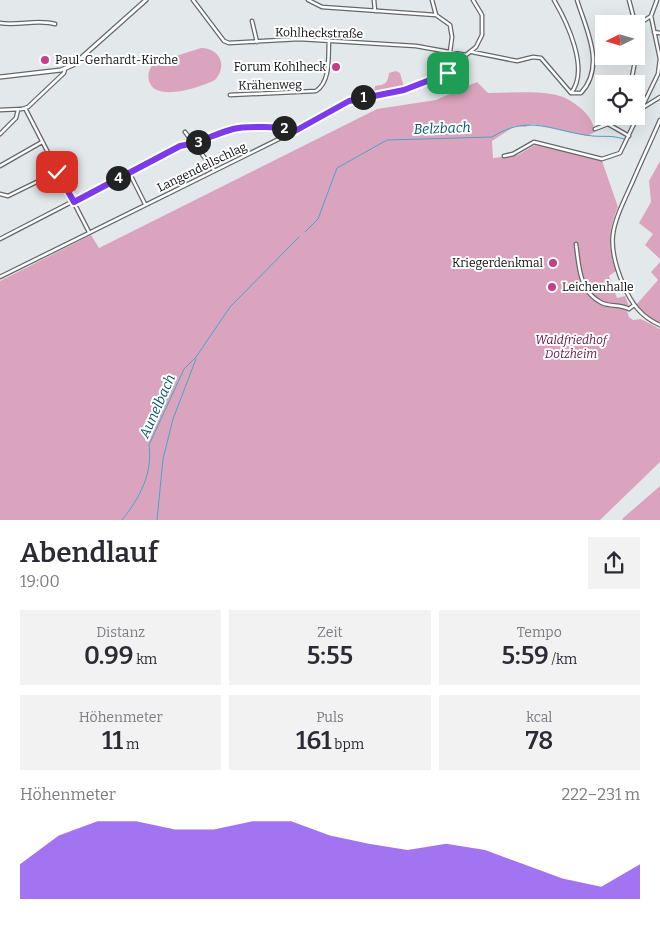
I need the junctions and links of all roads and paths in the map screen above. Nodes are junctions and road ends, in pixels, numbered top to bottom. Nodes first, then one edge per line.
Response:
1 (146, 0) edge
2 (194, 0) edge
3 (308, 0) edge
4 (374, 0) edge
5 (432, 0) edge
6 (473, 0) edge
7 (554, 0) edge
8 (577, 0) edge
9 (629, 0) edge
10 (657, 0) edge
11 (375, 10) junction
12 (436, 15) junction
13 (633, 15) edge
14 (651, 16) junction
15 (645, 20) edge
16 (252, 21) dead end
17 (0, 24) edge
18 (55, 24) dead end
19 (654, 32) junction
20 (660, 33) edge
21 (329, 40) junction
22 (257, 42) junction
23 (450, 52) junction
24 (472, 52) junction
25 (466, 55) junction
26 (65, 69) junction
27 (0, 77) edge
28 (570, 93) junction
29 (230, 95) dead end
30 (660, 97) edge
31 (645, 103) edge
32 (645, 107) edge
33 (25, 108) junction
34 (0, 110) edge
35 (18, 110) junction
36 (660, 120) edge
37 (634, 125) edge
38 (595, 129) dead end
39 (295, 131) junction
40 (185, 132) dead end
41 (0, 134) edge
42 (629, 136) junction
43 (42, 142) junction
44 (194, 144) junction
45 (504, 156) dead end
46 (0, 166) edge
47 (214, 170) junction
48 (57, 172) junction
49 (130, 172) junction
50 (0, 194) edge
51 (74, 202) junction
52 (145, 204) junction
53 (89, 232) junction
54 (0, 239) edge
55 (576, 244) dead end
56 (0, 277) edge
57 (634, 305) junction
58 (660, 325) edge

1 - 26 street
2 - 22 street, Kohlheckstraße
3 - 11 street
4 - 11 street
5 - 12 street
6 - 24 street
7 - 28 street
8 - 28 street
9 - 13 street
10 - 14 street
11 - 12 street
12 - 23 street
14 - 15 street
14 - 19 street
16 - 22 street
17 - 18 street
19 - 20 street
19 - 31 street
21 - 22 street, Kohlheckstraße
21 - 23 street, Kohlheckstraße
21 - 29 street, Krähenweg
23 - 25 street, Kohlheckstraße
24 - 25 street, Langendellschlag
24 - 28 street
25 - 39 street, Langendellschlag
26 - 27 street
26 - 33 street
30 - 32 street
33 - 35 street
33 - 43 street
34 - 35 street
35 - 41 street
36 - 57 street
37 - 42 street
38 - 42 street
39 - 44 street
39 - 47 street, Langendellschlag
40 - 44 street
42 - 45 street
43 - 46 street
43 - 48 street
44 - 47 street
44 - 49 street
47 - 52 street, Langendellschlag
48 - 50 street
48 - 51 street
49 - 51 street
49 - 52 street
51 - 53 street
51 - 54 street
52 - 53 street, Langendellschlag
53 - 56 street, Langendellschlag
55 - 57 street
57 - 58 street

